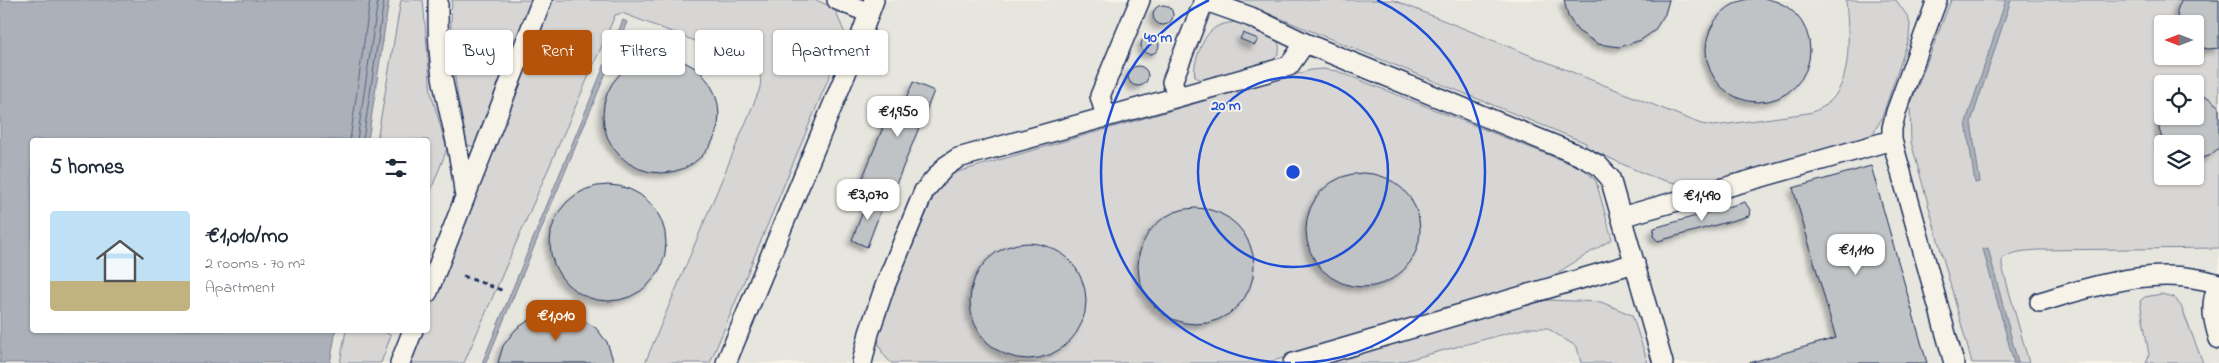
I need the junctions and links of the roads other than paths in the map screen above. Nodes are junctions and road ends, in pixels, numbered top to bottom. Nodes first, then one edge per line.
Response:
1 (438, 0) edge
2 (542, 0) edge
3 (837, 0) edge
4 (1140, 0) edge
5 (1204, 0) edge
6 (1937, 0) edge
7 (871, 7) edge
8 (1305, 43) junction
9 (1178, 97) junction
10 (1106, 117) junction
11 (1892, 140) junction
12 (465, 196) junction
13 (1621, 217) junction
14 (1635, 264) junction
15 (2219, 284) edge
16 (430, 287) edge
17 (2040, 302) dead end
18 (412, 333) edge
19 (2219, 339) edge
20 (865, 362) edge
21 (400, 363) edge
22 (726, 363) edge
23 (1293, 363) edge
24 (1663, 363) edge
25 (1954, 363) edge

1 - 12 lane
2 - 12 lane
3 - 7 lane
4 - 10 lane
5 - 8 lane
5 - 9 lane
6 - 11 lane
7 - 22 lane
8 - 9 lane
8 - 13 lane
9 - 10 lane
10 - 20 lane
11 - 13 lane
11 - 25 lane
12 - 16 lane
13 - 14 lane
14 - 23 lane
14 - 24 lane
15 - 17 lane
15 - 19 lane
18 - 21 lane

